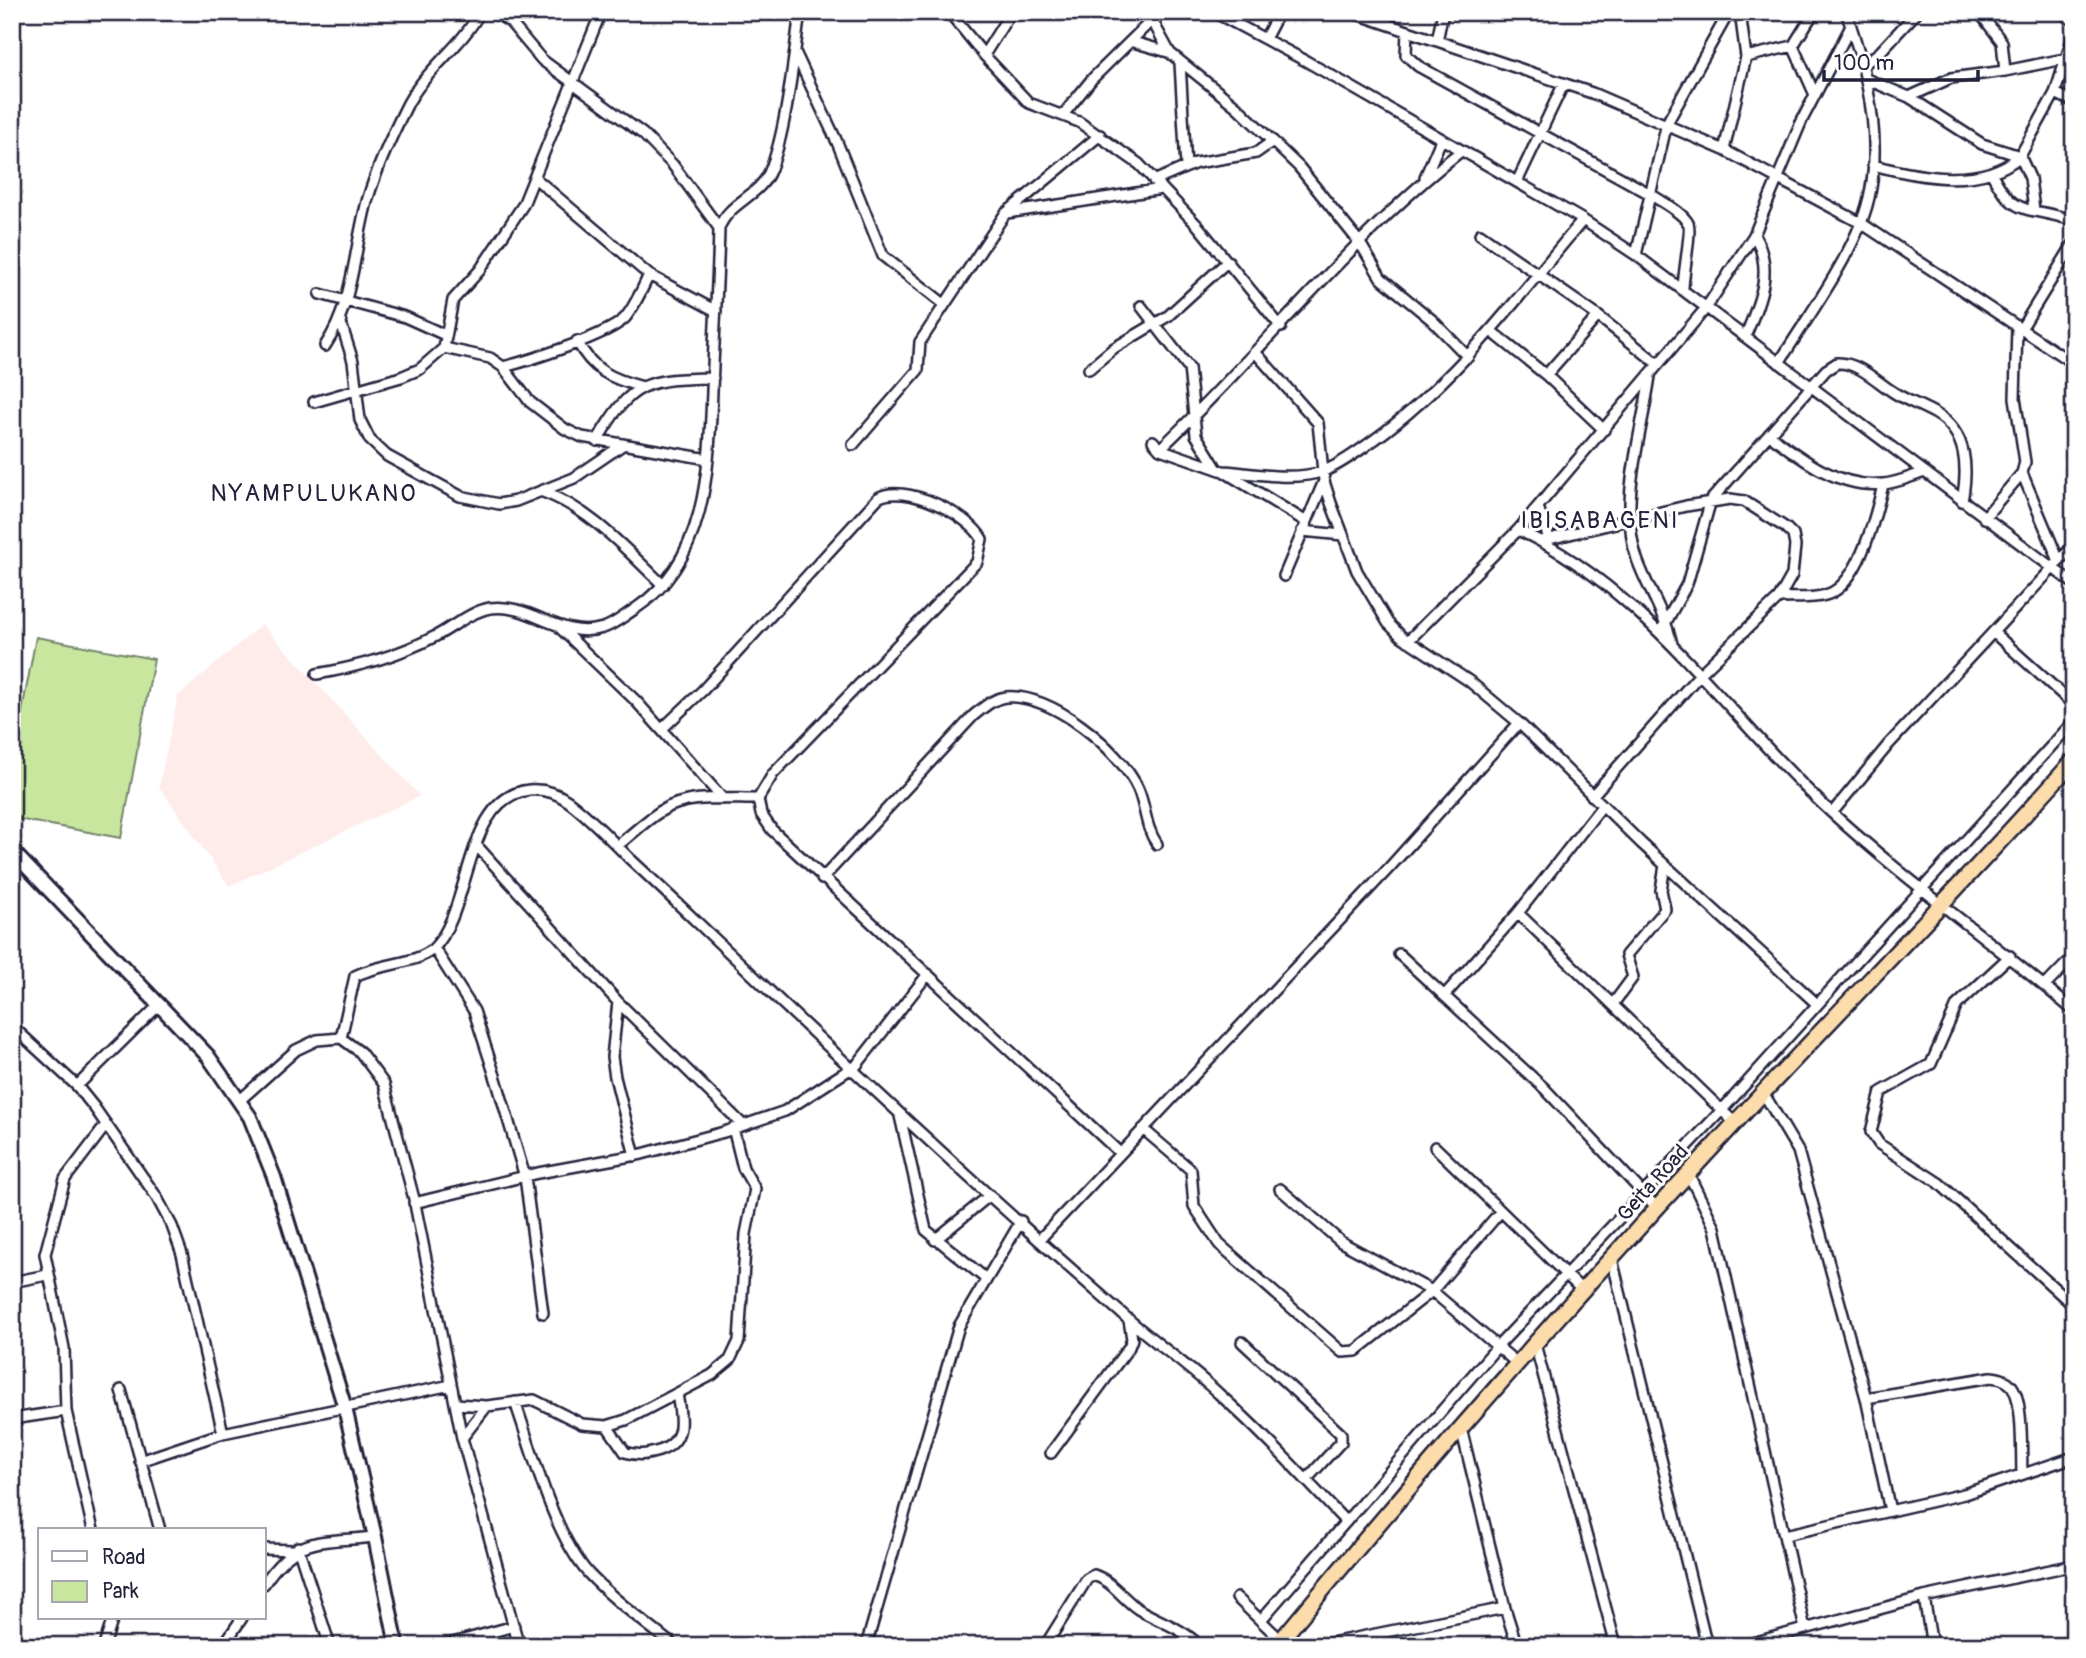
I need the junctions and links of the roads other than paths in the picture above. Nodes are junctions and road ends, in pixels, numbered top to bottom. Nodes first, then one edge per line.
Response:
1 (480, 12) edge
2 (494, 12) edge
3 (601, 12) edge
4 (800, 12) edge
5 (949, 12) edge
6 (1011, 12) edge
7 (1160, 12) edge
8 (1214, 12) edge
9 (1279, 12) edge
10 (1351, 12) edge
11 (1389, 12) edge
12 (1443, 12) edge
13 (1729, 12) edge
14 (1740, 12) edge
15 (1814, 12) edge
16 (1846, 12) edge
17 (1917, 12) edge
18 (1979, 12) edge
19 (2061, 12) edge
20 (2074, 21) edge
21 (1153, 22) junction
22 (1385, 23) junction
23 (1851, 26) junction
24 (1407, 31) junction
25 (2074, 33) edge
26 (1265, 39) junction
27 (1437, 41) junction
28 (1133, 42) junction
29 (1793, 46) junction
30 (794, 51) junction
31 (1170, 53) junction
32 (984, 55) junction
33 (1746, 57) junction
34 (2070, 58) edge
35 (1180, 63) junction
36 (1863, 65) junction
37 (2006, 71) junction
38 (1866, 79) junction
39 (572, 83) junction
40 (1564, 83) junction
41 (2056, 93) junction
42 (1815, 95) junction
43 (1909, 97) junction
44 (2074, 102) edge
45 (1063, 115) junction
46 (1667, 123) junction
47 (1538, 134) junction
48 (1100, 135) junction
49 (1441, 140) junction
50 (1273, 141) junction
51 (1724, 150) junction
52 (1461, 151) junction
53 (2020, 156) junction
54 (1873, 165) junction
55 (1186, 167) junction
56 (1991, 172) junction
57 (535, 178) junction
58 (1779, 179) junction
59 (1424, 180) junction
60 (1154, 181) junction
61 (1517, 182) junction
62 (1162, 189) junction
63 (1652, 195) junction
64 (2034, 210) junction
65 (1005, 214) junction
66 (1583, 220) junction
67 (2074, 221) edge
68 (1861, 223) junction
69 (719, 228) junction
70 (1480, 234) dead end
71 (1754, 235) junction
72 (1360, 243) junction
73 (2074, 243) edge
74 (1636, 254) junction
75 (1228, 261) junction
76 (1538, 274) junction
77 (649, 275) junction
78 (1683, 289) junction
79 (320, 294) dead end
80 (345, 301) junction
81 (944, 304) junction
82 (1141, 306) dead end
83 (1706, 308) junction
84 (716, 311) junction
85 (1598, 316) junction
86 (340, 320) junction
87 (1154, 324) junction
88 (1281, 327) junction
89 (2019, 328) junction
90 (1491, 331) junction
91 (445, 335) junction
92 (1745, 337) junction
93 (577, 341) junction
94 (325, 346) dead end
95 (444, 348) junction
96 (1256, 353) junction
97 (1468, 357) junction
98 (1779, 363) junction
99 (1658, 364) junction
100 (2074, 364) edge
101 (503, 367) junction
102 (1089, 369) dead end
103 (1546, 375) junction
104 (1650, 376) junction
105 (713, 378) junction
106 (643, 387) junction
107 (1811, 388) junction
108 (355, 390) junction
109 (314, 402) dead end
110 (1195, 416) junction
111 (1604, 430) junction
112 (1769, 434) junction
113 (597, 441) junction
114 (1153, 441) dead end
115 (853, 445) dead end
116 (621, 446) junction
117 (1160, 449) junction
118 (708, 459) junction
119 (1220, 470) junction
120 (1925, 472) junction
121 (2022, 472) junction
122 (1324, 476) junction
123 (1883, 485) junction
124 (543, 492) junction
125 (1711, 500) junction
126 (1962, 501) junction
127 (1538, 507) junction
128 (1984, 518) junction
129 (1631, 519) junction
130 (1305, 521) junction
131 (1518, 530) junction
132 (1301, 531) junction
133 (1343, 535) junction
134 (1545, 540) junction
135 (2074, 545) edge
136 (2055, 565) junction
137 (1284, 576) dead end
138 (2074, 584) edge
139 (663, 585) junction
140 (1779, 597) junction
141 (1667, 622) junction
142 (560, 628) junction
143 (1660, 633) junction
144 (1994, 633) junction
145 (1408, 641) junction
146 (1673, 645) junction
147 (1701, 673) junction
148 (317, 674) dead end
149 (2074, 705) edge
150 (2074, 721) edge
151 (1519, 723) junction
152 (662, 729) junction
153 (2074, 760) edge
154 (1592, 796) junction
155 (723, 799) junction
156 (758, 799) junction
157 (1602, 806) junction
158 (1832, 813) junction
159 (1157, 845) dead end
160 (477, 846) junction
161 (617, 846) junction
162 (12, 851) edge
163 (1665, 865) junction
164 (822, 879) junction
165 (1922, 887) junction
166 (1944, 904) junction
167 (1518, 913) junction
168 (435, 948) junction
169 (1399, 954) dead end
170 (2010, 956) junction
171 (2074, 956) edge
172 (928, 974) junction
173 (2045, 986) junction
174 (1444, 996) junction
175 (618, 1002) junction
176 (160, 1004) junction
177 (1613, 1004) junction
178 (1818, 1004) junction
179 (2074, 1011) edge
180 (12, 1026) edge
181 (341, 1038) junction
182 (851, 1070) junction
183 (77, 1086) junction
184 (1764, 1094) junction
185 (239, 1101) junction
186 (1723, 1110) junction
187 (900, 1115) junction
188 (1735, 1123) junction
189 (106, 1125) junction
190 (743, 1125) junction
191 (733, 1128) junction
192 (1143, 1129) junction
193 (1435, 1147) dead end
194 (1120, 1153) junction
195 (635, 1156) junction
196 (1689, 1175) junction
197 (525, 1177) junction
198 (1280, 1189) dead end
199 (1642, 1194) junction
200 (990, 1195) junction
201 (414, 1203) junction
202 (1658, 1209) junction
203 (1501, 1211) junction
204 (1021, 1222) junction
205 (1040, 1239) junction
206 (935, 1240) junction
207 (1612, 1259) junction
208 (1566, 1274) junction
209 (47, 1275) junction
210 (986, 1279) junction
211 (12, 1282) edge
212 (1432, 1291) junction
213 (1583, 1291) junction
214 (2074, 1307) edge
215 (543, 1313) dead end
216 (1129, 1320) junction
217 (1242, 1342) dead end
218 (1535, 1344) junction
219 (1498, 1346) junction
220 (1518, 1364) junction
221 (451, 1385) junction
222 (121, 1390) dead end
223 (677, 1394) junction
224 (1866, 1398) junction
225 (515, 1402) junction
226 (455, 1404) junction
227 (487, 1406) junction
228 (345, 1408) junction
229 (66, 1411) junction
230 (12, 1419) edge
231 (607, 1426) junction
232 (1460, 1426) junction
233 (223, 1433) junction
234 (462, 1438) junction
235 (1051, 1453) dead end
236 (2074, 1457) edge
237 (140, 1461) junction
238 (2022, 1474) junction
239 (1306, 1480) junction
240 (1890, 1511) junction
241 (1346, 1522) junction
242 (93, 1528) edge
243 (159, 1528) edge
244 (1785, 1535) junction
245 (375, 1537) junction
246 (266, 1549) edge
247 (296, 1549) junction
248 (2074, 1565) edge
249 (266, 1581) edge
250 (1924, 1597) junction
251 (1237, 1598) dead end
252 (1505, 1608) junction
253 (112, 1620) edge
254 (241, 1620) edge
255 (1261, 1620) junction
256 (514, 1626) junction
257 (1805, 1629) junction
258 (1279, 1643) edge
259 (104, 1646) edge
260 (223, 1646) edge
261 (330, 1646) edge
262 (397, 1646) edge
263 (442, 1646) edge
264 (519, 1646) edge
265 (674, 1646) edge
266 (866, 1646) edge
267 (1045, 1646) edge
268 (1200, 1646) edge
269 (1316, 1646) edge
270 (1517, 1646) edge
271 (1616, 1646) edge
272 (1707, 1646) edge
273 (1741, 1646) edge
274 (1932, 1646) edge

1 - 80 street
2 - 39 street
3 - 39 street
4 - 30 street
5 - 32 street
6 - 32 street
7 - 21 street
8 - 26 street
9 - 26 street
10 - 22 street
11 - 22 street
12 - 27 street
13 - 46 street
14 - 33 street
15 - 29 street
16 - 23 street
17 - 36 street
18 - 37 street
19 - 20 street
21 - 28 street
21 - 31 street
22 - 24 street
23 - 36 street
23 - 42 street
24 - 27 street
24 - 47 street
25 - 34 street
26 - 49 street
27 - 40 street
28 - 31 street
28 - 45 street
29 - 33 street
29 - 42 street
30 - 69 street
30 - 81 street
31 - 35 street
32 - 45 street
33 - 51 street
34 - 37 street
34 - 41 street
35 - 50 street
35 - 55 street
36 - 38 street
37 - 43 street
38 - 43 street
38 - 54 street
39 - 57 street
39 - 69 street
40 - 46 street
40 - 47 street
41 - 44 street
41 - 53 street
42 - 58 street
43 - 53 street
45 - 48 street
46 - 51 street
46 - 63 street
47 - 61 street
47 - 63 street
48 - 60 street
48 - 65 street
49 - 52 street
49 - 59 street
50 - 55 street
50 - 72 street
51 - 58 street
52 - 59 street
52 - 61 street
53 - 56 street
53 - 64 street
54 - 56 street
54 - 68 street
55 - 60 street
56 - 64 street
57 - 77 street
57 - 91 street
58 - 68 street
58 - 71 street
59 - 72 street
60 - 62 street
61 - 66 street
62 - 65 street
62 - 75 street
63 - 74 street
63 - 78 street
64 - 67 street
65 - 81 street
66 - 74 street
66 - 76 street
68 - 89 street
68 - 98 street
69 - 84 street
70 - 76 street
71 - 83 street
71 - 92 street
72 - 88 street
72 - 97 street
73 - 89 street
74 - 78 street
75 - 87 street
75 - 88 street
76 - 85 street
76 - 90 street
77 - 84 street
77 - 93 street
78 - 83 street
79 - 80 street
80 - 86 street
80 - 91 street
81 - 115 street
82 - 87 street
83 - 92 street
83 - 99 street
84 - 105 street
85 - 99 street
85 - 103 street
86 - 94 street
86 - 108 street
87 - 102 street
87 - 110 street
88 - 96 street
89 - 100 street
89 - 121 street
90 - 97 street
90 - 103 street
91 - 95 street
92 - 98 street
93 - 101 street
93 - 106 street
95 - 101 street
95 - 108 street
96 - 110 street
96 - 122 street
97 - 122 street
98 - 107 street
99 - 104 street
101 - 113 street
103 - 111 street
104 - 111 street
104 - 129 street
105 - 106 street
105 - 118 street
106 - 113 street
107 - 112 street
107 - 120 street
107 - 126 street
108 - 109 street
108 - 124 street
110 - 117 street
110 - 119 street
111 - 127 street
112 - 123 street
112 - 125 street
113 - 116 street
114 - 117 street
116 - 118 street
116 - 124 street
117 - 119 street
118 - 139 street
119 - 122 street
119 - 130 street
120 - 123 street
120 - 126 street
121 - 128 street
121 - 136 street
122 - 130 street
122 - 133 street
123 - 140 street
124 - 139 street
125 - 129 street
125 - 140 street
125 - 141 street
126 - 128 street
127 - 131 street
127 - 134 street
128 - 136 street
129 - 134 street
129 - 141 street
130 - 132 street
131 - 134 street
131 - 145 street
132 - 133 street
132 - 137 street
133 - 145 street
134 - 143 street
135 - 136 street
136 - 138 street
136 - 144 street
139 - 142 street
140 - 147 street
141 - 143 street
141 - 146 street
142 - 148 street
142 - 152 street
143 - 146 street
144 - 149 street
144 - 158 street
145 - 151 street
146 - 147 street
147 - 154 street
147 - 158 street
150 - 165 street
151 - 154 street
151 - 192 street
152 - 155 street
152 - 156 street
153 - 166 highway, Geita Road
154 - 157 street
155 - 156 street
155 - 161 street
156 - 164 street
157 - 163 street
157 - 167 street
158 - 165 street
159 - 164 street
160 - 161 street
160 - 168 street
160 - 175 street
161 - 182 street
162 - 176 main road
163 - 177 street
163 - 178 street
164 - 172 street
165 - 166 street
165 - 178 street
166 - 170 street
166 - 184 highway, Geita Road
167 - 174 street
167 - 177 street
168 - 181 street
168 - 197 street
169 - 174 street
170 - 173 street
170 - 214 street
171 - 173 street
172 - 182 street
172 - 194 street
173 - 179 street
174 - 199 street
175 - 190 street
175 - 195 street
176 - 183 street
176 - 185 main road
177 - 186 street
178 - 186 street
180 - 183 street
181 - 185 street
181 - 201 street
182 - 187 street
182 - 190 street
183 - 189 street
184 - 188 highway, Geita Road
184 - 224 street
185 - 228 main road
186 - 188 street
186 - 199 street
187 - 200 street
187 - 206 street
188 - 196 highway, Geita Road
189 - 209 street
189 - 233 street
190 - 191 street
191 - 195 street
191 - 223 street
192 - 194 street
192 - 212 street
193 - 203 street
194 - 205 street
195 - 197 street
196 - 202 highway, Geita Road
196 - 244 street
197 - 201 street
197 - 215 street
198 - 212 street
199 - 202 street
199 - 208 street
200 - 204 street
200 - 206 street
201 - 221 street
202 - 207 highway, Geita Road
203 - 208 street
203 - 212 street
204 - 205 street
204 - 210 street
205 - 216 street
206 - 210 street
207 - 213 highway, Geita Road
207 - 272 street
208 - 213 street
208 - 219 street
209 - 211 street
209 - 229 street
210 - 266 street
212 - 219 street
213 - 218 highway, Geita Road
216 - 235 street
216 - 239 street
217 - 239 street
218 - 220 highway, Geita Road
218 - 271 street
219 - 220 street
219 - 241 street
220 - 232 highway, Geita Road
221 - 226 street
221 - 228 street
222 - 237 street
223 - 231 street
223 - 231 street
224 - 238 street
224 - 240 street
225 - 227 street
225 - 231 street
225 - 265 street
226 - 227 street
226 - 234 street
227 - 234 street
228 - 233 street
228 - 245 main road
229 - 230 street
229 - 242 street
232 - 252 street
232 - 258 highway, Geita Road
233 - 237 street
234 - 256 street
236 - 238 street
237 - 243 street
238 - 240 street
239 - 241 street
240 - 244 street
241 - 255 street
244 - 257 street
245 - 247 street
245 - 262 main road
246 - 247 street
247 - 249 street
247 - 261 street
248 - 250 street
250 - 257 street
250 - 274 street
251 - 255 street
252 - 269 street
252 - 270 street
253 - 259 street
254 - 260 street
255 - 258 street
256 - 263 street
256 - 264 street
257 - 273 street
267 - 268 street

